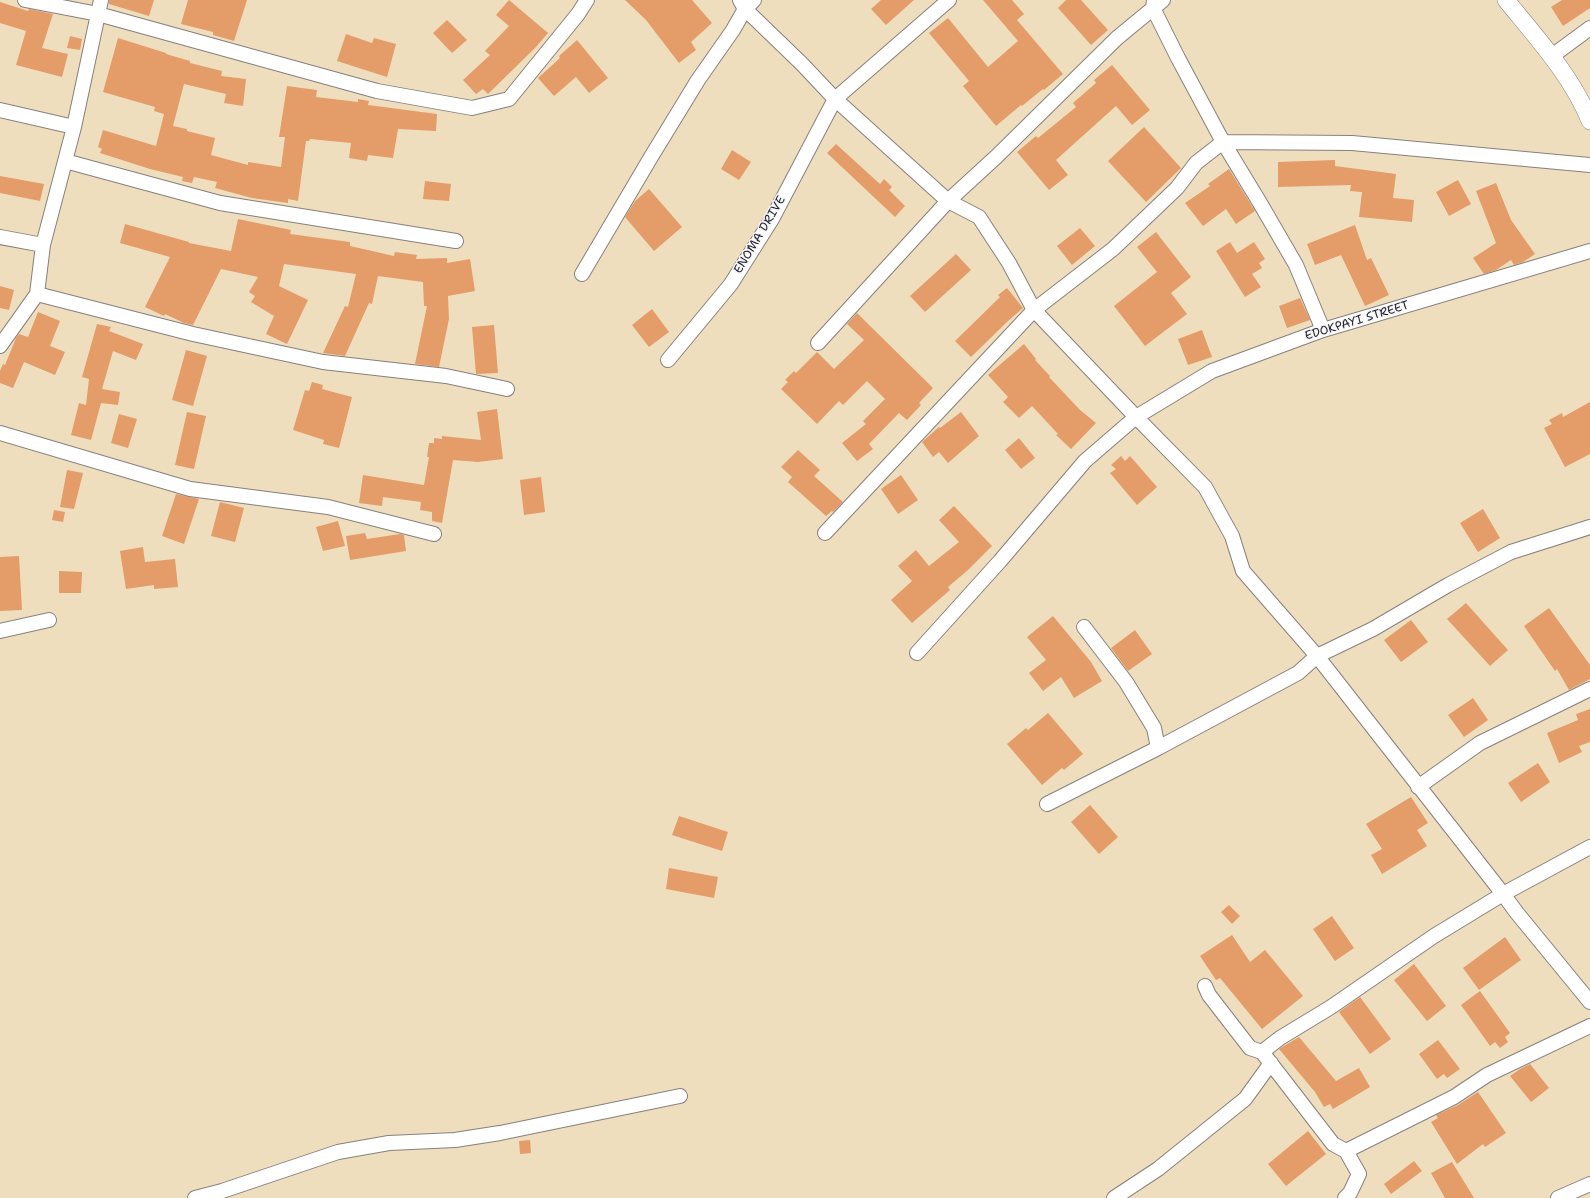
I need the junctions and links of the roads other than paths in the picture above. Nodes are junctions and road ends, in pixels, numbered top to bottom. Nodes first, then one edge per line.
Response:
1 (25, 0) edge
2 (101, 0) edge
3 (587, 0) edge
4 (949, 0) edge
5 (1506, 0) edge
6 (746, 3) edge
7 (1157, 3) edge
8 (98, 14) junction
9 (1590, 28) edge
10 (1552, 56) junction
11 (834, 99) junction
12 (0, 110) edge
13 (1588, 113) edge
14 (74, 127) junction
15 (1223, 142) junction
16 (65, 160) junction
17 (1590, 165) edge
18 (948, 201) junction
19 (0, 237) edge
20 (456, 241) dead end
21 (43, 245) junction
22 (1590, 251) edge
23 (582, 274) dead end
24 (38, 294) junction
25 (1034, 310) junction
26 (1323, 330) junction
27 (818, 343) dead end
28 (0, 346) edge
29 (668, 360) dead end
30 (507, 389) dead end
31 (1136, 417) junction
32 (0, 433) edge
33 (1590, 527) edge
34 (825, 533) dead end
35 (434, 534) dead end
36 (49, 620) dead end
37 (1084, 627) dead end
38 (0, 631) edge
39 (917, 653) dead end
40 (1317, 656) junction
41 (1590, 689) edge
42 (1158, 748) junction
43 (1418, 787) junction
44 (1047, 804) dead end
45 (1590, 847) edge
46 (1503, 894) junction
47 (1205, 986) dead end
48 (1590, 1002) edge
49 (1590, 1026) edge
50 (1262, 1052) junction
51 (1271, 1063) junction
52 (680, 1096) dead end
53 (1346, 1151) junction
54 (1590, 1184) edge
55 (195, 1198) edge
56 (1114, 1198) edge
57 (1345, 1198) edge
58 (1558, 1198) edge

1 - 8 street
2 - 8 street
3 - 8 street
4 - 11 street
5 - 10 street
6 - 11 street
6 - 23 street
7 - 15 street
7 - 18 street
8 - 14 street
9 - 10 street
10 - 13 street
11 - 18 street
11 - 29 street, ENOMA DRIVE
12 - 14 street
14 - 16 street
15 - 17 street
15 - 25 street
15 - 26 street
16 - 20 street
16 - 21 street
18 - 25 street
18 - 27 street
19 - 21 street
21 - 24 street
22 - 26 street, EDOKPAYI STREET
24 - 28 street
24 - 30 street
25 - 31 street
25 - 34 street
26 - 31 street, EDOKPAYI STREET
31 - 39 street, EDOKPAYI STREET
31 - 40 street
32 - 35 street
33 - 40 street
36 - 38 street
37 - 42 street
40 - 42 street
40 - 43 street
41 - 43 street
42 - 44 street
43 - 46 street
45 - 46 street
46 - 48 street
46 - 50 street
47 - 50 street
49 - 53 street
50 - 51 street
51 - 53 street
51 - 56 street
52 - 55 street
53 - 57 street
54 - 58 street

